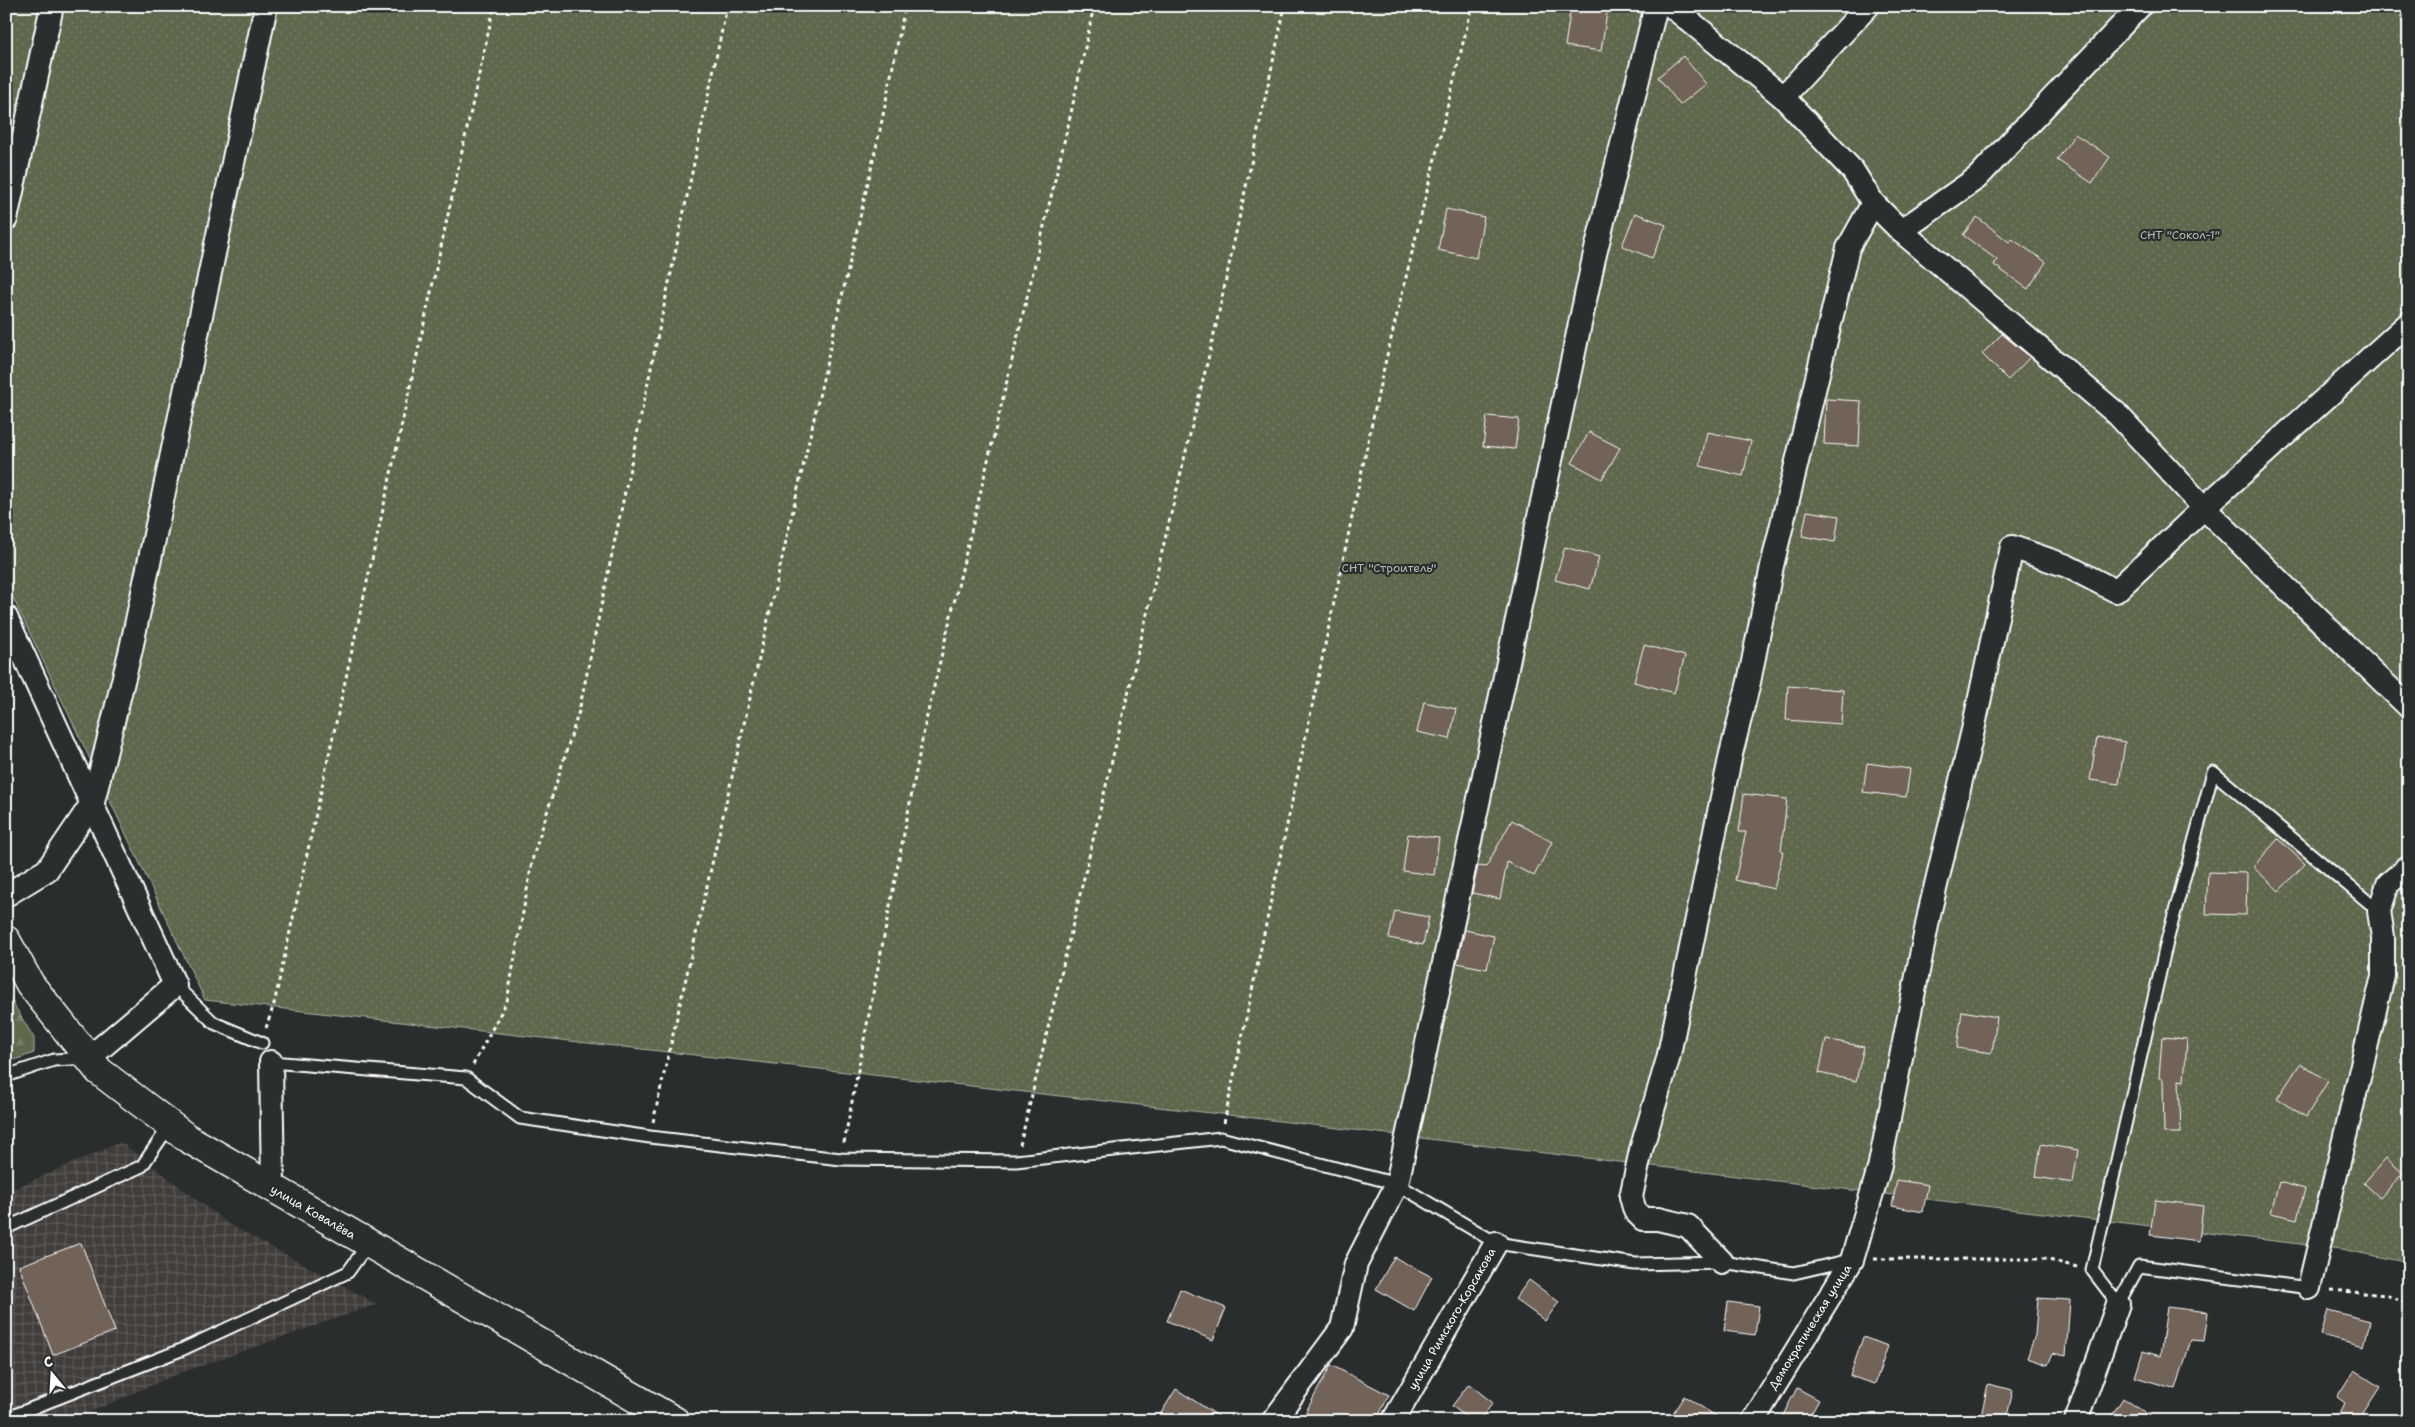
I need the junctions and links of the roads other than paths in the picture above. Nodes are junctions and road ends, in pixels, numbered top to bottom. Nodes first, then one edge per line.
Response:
1 (52, 6) edge
2 (266, 6) edge
3 (1656, 6) edge
4 (1671, 6) edge
5 (1868, 6) edge
6 (2140, 6) edge
7 (1783, 97) junction
8 (1873, 203) junction
9 (6, 219) edge
10 (1901, 231) junction
11 (2409, 323) edge
12 (2204, 508) junction
13 (6, 617) edge
14 (2409, 707) edge
15 (93, 802) junction
16 (2409, 866) edge
17 (6, 895) edge
18 (2379, 910) junction
19 (6, 940) edge
20 (175, 985) junction
21 (266, 1052) junction
22 (89, 1058) junction
23 (6, 1076) edge
24 (170, 1125) junction
25 (1397, 1184) junction
26 (273, 1188) junction
27 (6, 1228) edge
28 (1496, 1243) junction
29 (368, 1244) junction
30 (1852, 1260) junction
31 (1722, 1262) junction
32 (2309, 1288) joint
33 (2118, 1304) junction
34 (8, 1421) edge
35 (675, 1421) edge
36 (1272, 1421) edge
37 (1393, 1421) edge
38 (1753, 1421) edge
39 (2076, 1421) edge

1 - 9 street
2 - 15 street
3 - 25 street
4 - 7 street
5 - 7 street
6 - 10 street
7 - 8 street
8 - 10 street
8 - 31 street
10 - 12 street
11 - 12 street
12 - 14 street
12 - 30 street, Демократическая улица
13 - 15 street
15 - 17 street
15 - 20 street
16 - 18 street
18 - 32 street
18 - 33 lane
19 - 22 street, улица Ковалёва
20 - 21 lane
20 - 22 street
21 - 25 lane
21 - 26 street
22 - 23 lane
22 - 24 street, улица Ковалёва
24 - 26 street, улица Ковалёва
24 - 27 lane
25 - 28 lane
25 - 36 street
26 - 29 street, улица Ковалёва
28 - 31 lane
28 - 37 street, улица Римского-Корсакова
29 - 34 lane
29 - 35 street, улица Ковалёва
30 - 31 lane
30 - 38 street, Демократическая улица
32 - 33 lane
33 - 39 street

